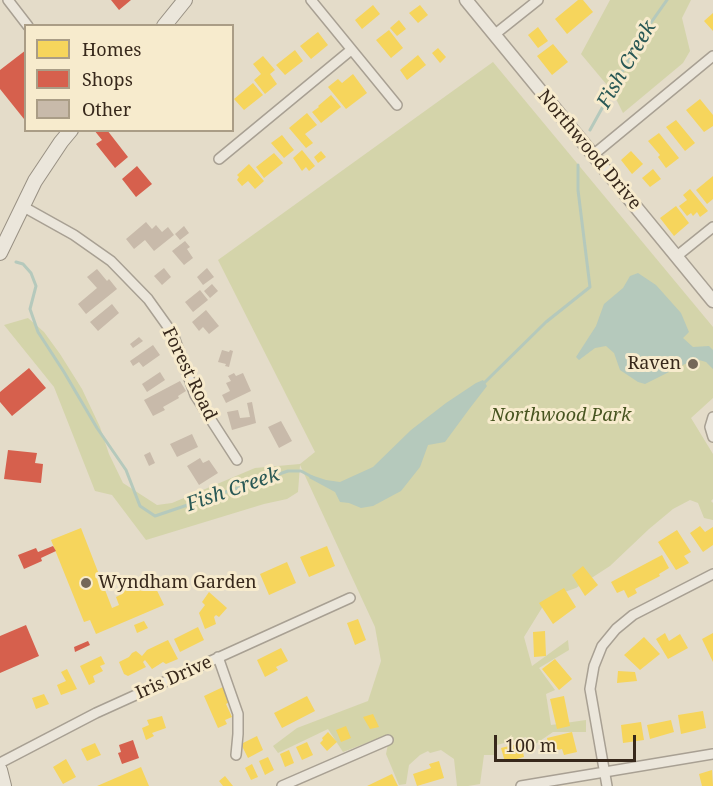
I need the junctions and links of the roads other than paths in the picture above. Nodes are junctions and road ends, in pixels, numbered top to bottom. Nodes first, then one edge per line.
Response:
1 (8, 0) edge
2 (184, 0) edge
3 (310, 0) edge
4 (466, 0) edge
5 (538, 0) edge
6 (26, 24) edge
7 (166, 24) edge
8 (494, 35) junction
9 (351, 50) junction
10 (713, 56) edge
11 (397, 105) dead end
12 (69, 132) edge
13 (593, 154) junction
14 (219, 159) dead end
15 (22, 206) junction
16 (713, 227) edge
17 (0, 253) edge
18 (676, 256) junction
19 (713, 301) edge
20 (712, 422) edge
21 (713, 437) edge
22 (237, 460) dead end
23 (713, 574) edge
24 (351, 598) dead end
25 (218, 657) junction
26 (388, 740) dead end
27 (713, 754) edge
28 (236, 755) dead end
29 (0, 763) edge
30 (0, 770) edge
31 (604, 772) junction
32 (4, 786) edge
33 (282, 786) edge
34 (521, 786) edge
35 (607, 786) edge

1 - 6 street
2 - 7 main road
3 - 9 street
4 - 8 street, Northwood Drive
5 - 8 street
8 - 13 street, Northwood Drive
9 - 11 street
9 - 14 street
10 - 13 street
12 - 15 main road
13 - 18 street, Northwood Drive
15 - 17 main road
15 - 22 street, Forest Road
16 - 18 street
18 - 19 street, Northwood Drive
20 - 21 street
23 - 31 street
24 - 25 street, Iris Drive
25 - 28 street
25 - 29 street, Iris Drive
26 - 33 street
27 - 31 street
30 - 32 main road
31 - 34 street
31 - 35 street

